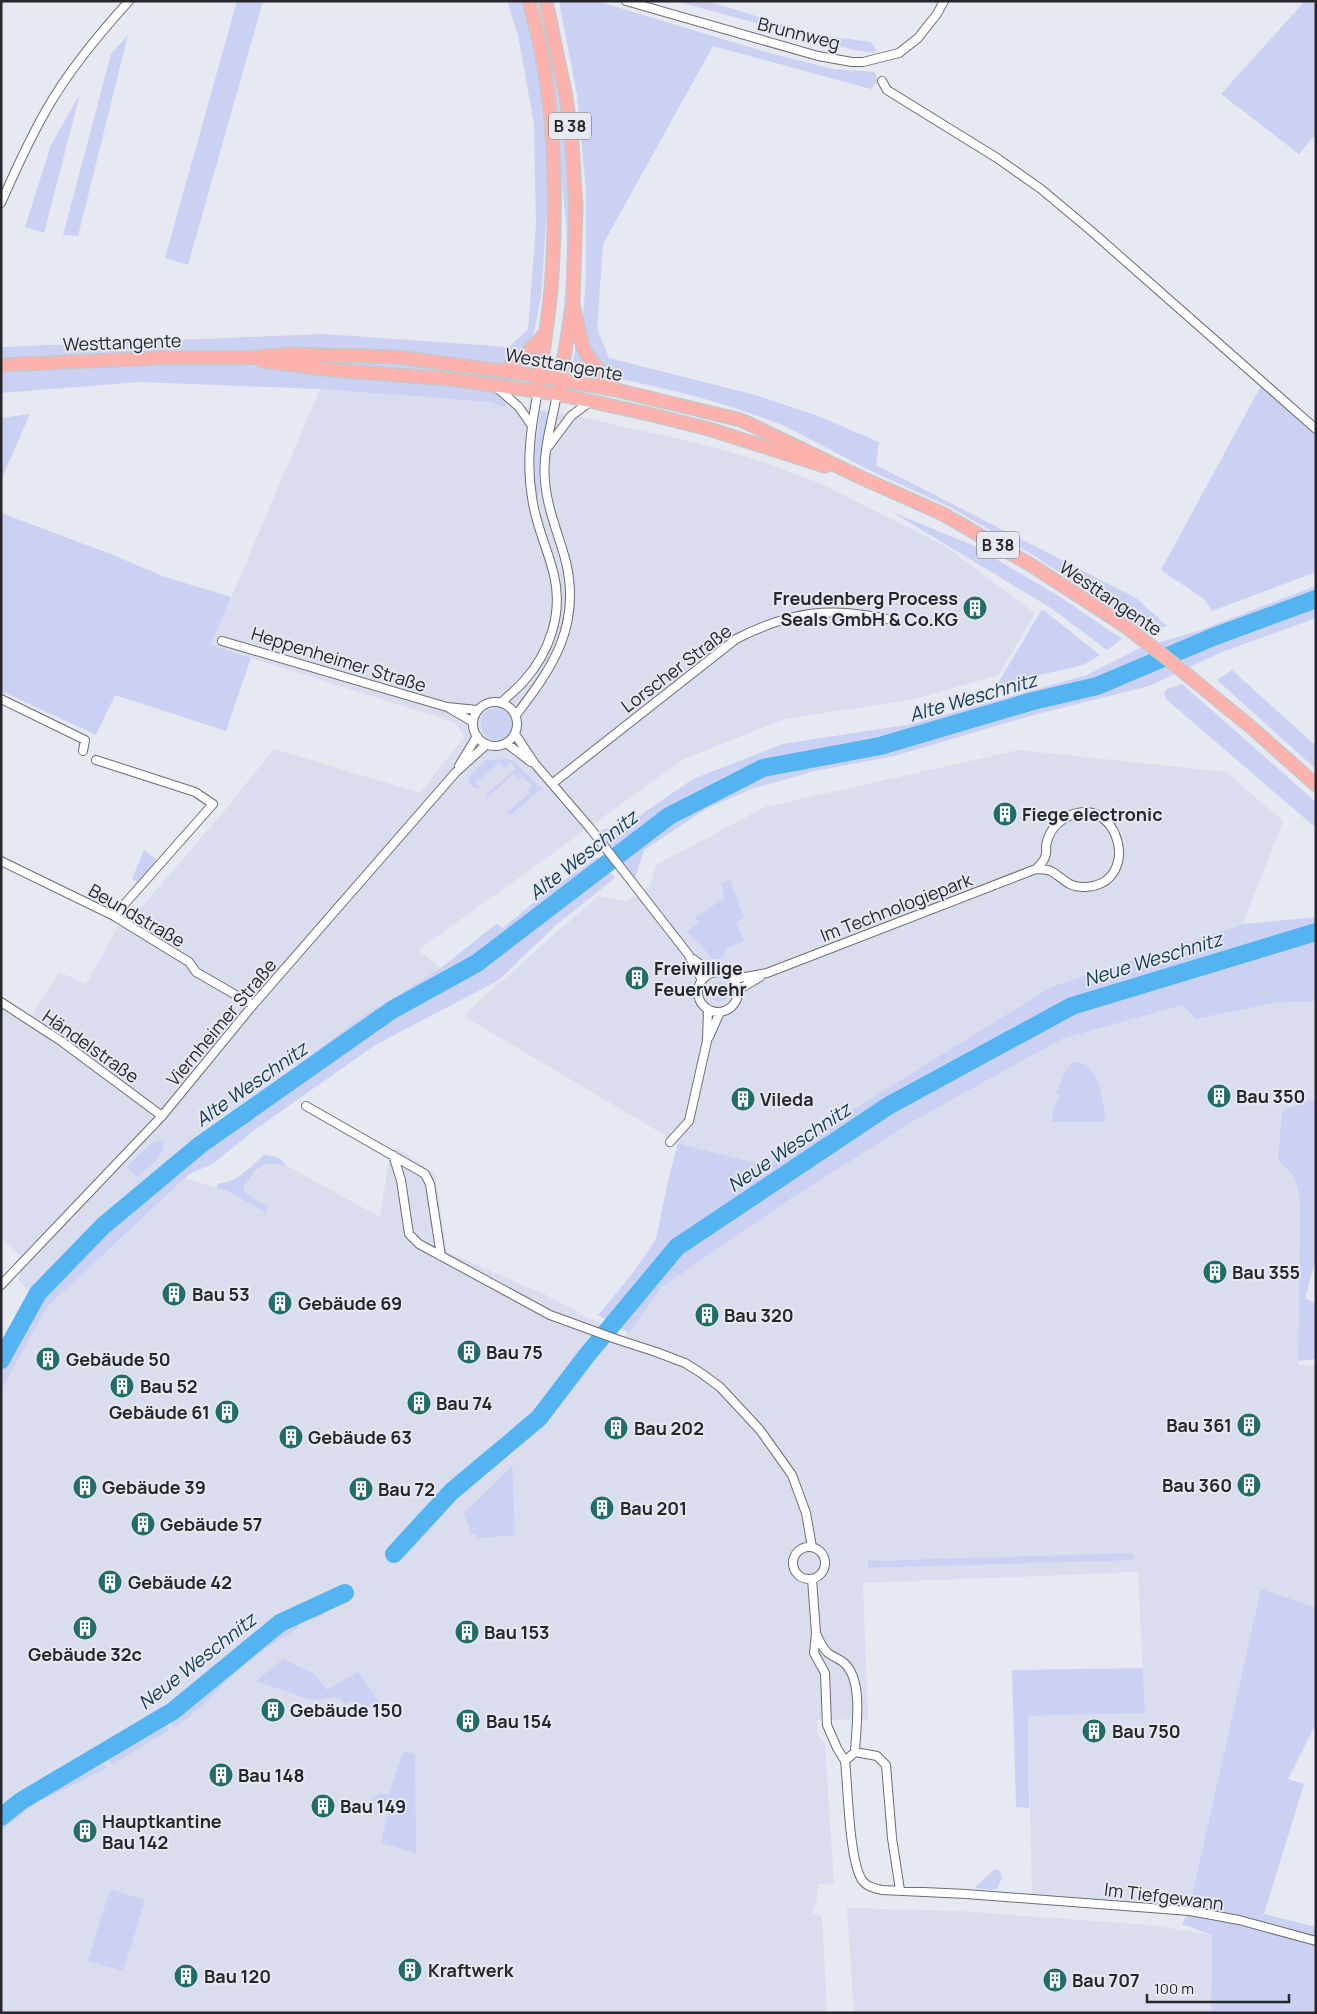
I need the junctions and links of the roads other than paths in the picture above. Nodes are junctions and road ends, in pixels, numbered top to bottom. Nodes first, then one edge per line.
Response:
1 (128, 1) edge
2 (529, 1) edge
3 (546, 1) edge
4 (626, 1) edge
5 (944, 1) edge
6 (882, 81) dead end
7 (1, 203) edge
8 (573, 303) junction
9 (546, 333) junction
10 (245, 358) junction
11 (1, 365) edge
12 (505, 370) junction
13 (540, 376) junction
14 (560, 380) junction
15 (494, 385) junction
16 (616, 390) junction
17 (538, 391) junction
18 (557, 394) junction
19 (590, 401) junction
20 (532, 426) junction
21 (1316, 429) edge
22 (547, 449) junction
23 (862, 478) junction
24 (892, 620) dead end
25 (222, 640) dead end
26 (1, 699) edge
27 (502, 702) junction
28 (447, 707) junction
29 (477, 710) junction
30 (516, 715) junction
31 (473, 722) junction
32 (515, 734) junction
33 (477, 736) junction
34 (506, 743) junction
35 (487, 744) junction
36 (83, 751) dead end
37 (96, 760) dead end
38 (535, 764) junction
39 (456, 772) junction
40 (553, 783) junction
41 (1316, 785) edge
42 (1, 861) edge
43 (1036, 869) junction
44 (114, 916) junction
45 (688, 954) junction
46 (712, 973) junction
47 (767, 973) junction
48 (734, 979) junction
49 (702, 980) junction
50 (738, 990) junction
51 (1, 1002) edge
52 (252, 1005) junction
53 (708, 1009) junction
54 (720, 1012) junction
55 (707, 1041) junction
56 (306, 1106) dead end
57 (162, 1116) junction
58 (670, 1142) dead end
59 (393, 1155) junction
60 (441, 1256) junction
61 (1, 1285) edge
62 (812, 1547) junction
63 (812, 1579) junction
64 (816, 1634) junction
65 (855, 1752) junction
66 (846, 1760) junction
67 (900, 1890) junction
68 (1316, 1941) edge

1 - 7 street
2 - 9 main road, B 38
3 - 8 main road, B 38
4 - 5 street, Brunnweg
6 - 21 street
8 - 14 main road, B 38
8 - 16 main road, B 38
9 - 12 main road
9 - 13 main road, B 38
10 - 11 main road, Westtangente
10 - 12 main road, Westtangente
10 - 15 main road, Westtangente
12 - 13 main road, Westtangente
13 - 14 main road, Westtangente
13 - 17 main road, B 38
14 - 16 main road, Westtangente / B 38
14 - 18 main road
15 - 17 main road, Westtangente
15 - 20 street
16 - 23 main road, Westtangente / B 38
17 - 18 main road, Westtangente / B 38
17 - 20 street
18 - 19 main road, Westtangente / B 38
18 - 22 street
19 - 22 street
19 - 23 main road, Westtangente / B 38
20 - 27 street
22 - 30 street
23 - 41 main road, Westtangente / B 38
24 - 40 street, Lorscher Straße
25 - 28 street, Heppenheimer Straße
26 - 36 street
27 - 29 street
27 - 30 street
28 - 29 street, Heppenheimer Straße
28 - 31 street, Heppenheimer Straße
29 - 31 street
30 - 32 street
31 - 33 street
32 - 34 street
32 - 38 street
33 - 35 street
33 - 39 street, Viernheimer Straße
34 - 35 street
34 - 38 street
35 - 39 street, Viernheimer Straße
37 - 44 street
38 - 40 street
39 - 52 street, Viernheimer Straße
40 - 45 street
42 - 44 street, Beundstraße
43 - 43 street
43 - 47 street, Im Technologiepark
44 - 52 street, Beundstraße
45 - 46 street
45 - 49 street
46 - 48 street
46 - 49 street
47 - 48 street, Im Technologiepark
47 - 50 street, Im Technologiepark
48 - 50 street
49 - 53 street
50 - 54 street
51 - 57 street, Händelstraße
52 - 57 street, Viernheimer Straße
53 - 54 street
53 - 55 street
54 - 55 street
55 - 58 street
56 - 59 street
57 - 61 street, Viernheimer Straße
59 - 60 street
59 - 60 street
60 - 62 street
62 - 63 street
62 - 63 street
63 - 64 street
64 - 65 street
64 - 66 street
65 - 66 street
65 - 67 street
66 - 67 street, Im Tiefgewann
67 - 68 street, Im Tiefgewann

